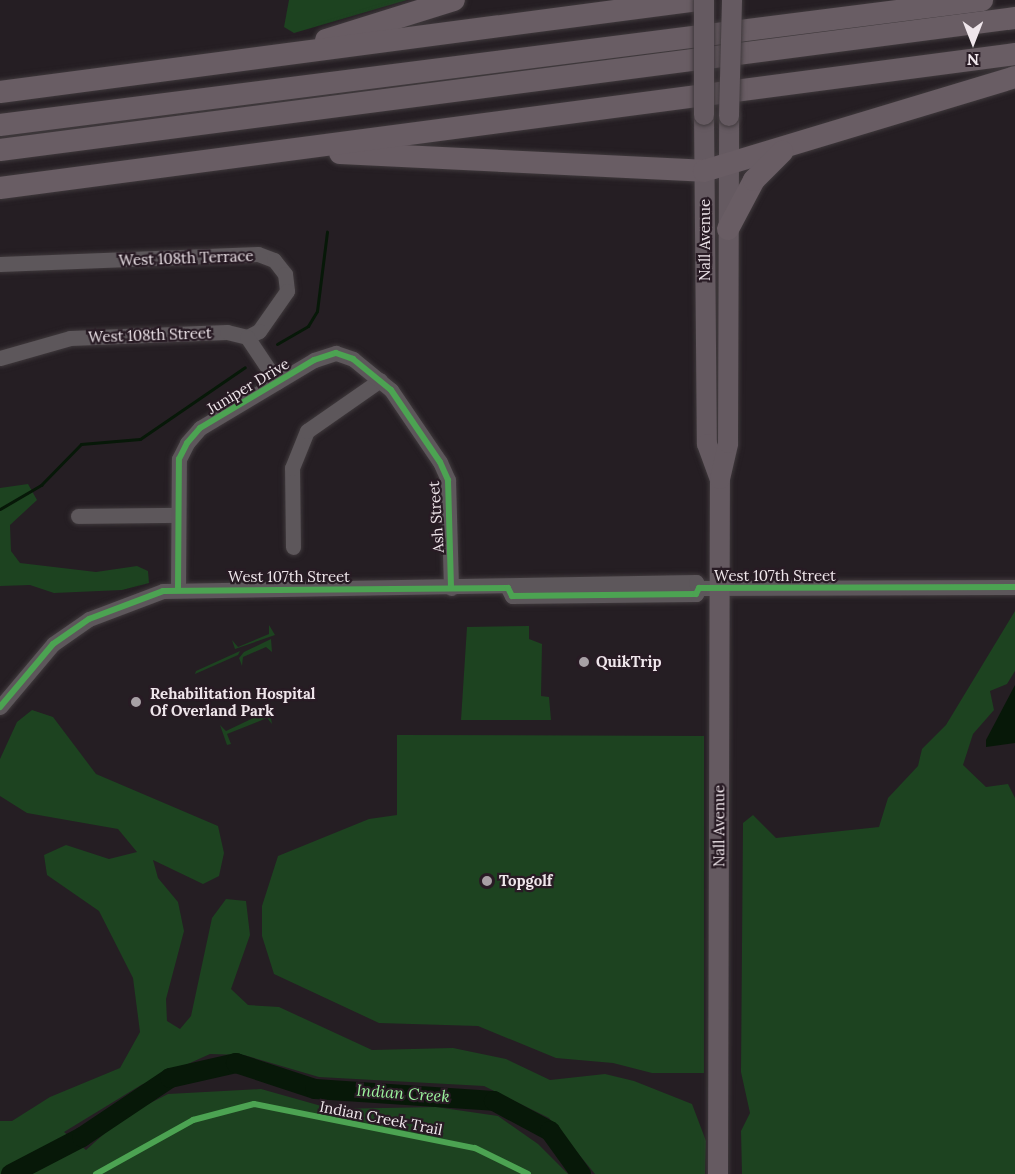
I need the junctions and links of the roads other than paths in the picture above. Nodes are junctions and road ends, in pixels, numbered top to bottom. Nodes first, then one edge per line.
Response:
1 (454, 0) edge
2 (698, 0) edge
3 (704, 0) edge
4 (732, 0) edge
5 (982, 0) edge
6 (1015, 18) edge
7 (1015, 54) edge
8 (282, 55) junction
9 (1015, 77) edge
10 (0, 92) edge
11 (0, 125) edge
12 (0, 150) edge
13 (783, 150) junction
14 (275, 151) junction
15 (728, 165) junction
16 (704, 171) junction
17 (0, 188) edge
18 (728, 229) junction
19 (0, 264) edge
20 (246, 337) junction
21 (0, 358) edge
22 (362, 366) joint
23 (380, 380) junction
24 (277, 382) junction
25 (720, 479) junction
26 (178, 515) junction
27 (78, 516) dead end
28 (294, 547) dead end
29 (1015, 587) edge
30 (451, 588) junction
31 (709, 588) junction
32 (178, 590) junction
33 (0, 707) edge
34 (718, 1174) edge

1 - 8 highway
2 - 8 highway
3 - 16 main road, Nall Avenue, bridge
4 - 15 main road, Nall Avenue, bridge
5 - 11 highway
6 - 12 highway
7 - 14 highway
8 - 10 highway
9 - 13 highway
13 - 15 highway
13 - 18 highway
14 - 16 highway
14 - 17 highway
15 - 16 highway
15 - 18 main road, Nall Avenue
16 - 25 main road, Nall Avenue
18 - 25 main road, Nall Avenue
19 - 20 street, West 108th Terrace
20 - 21 street, West 108th Street
20 - 24 street
22 - 23 street, Ash Street
22 - 24 street, Juniper Drive
23 - 28 street
23 - 30 street, Ash Street
24 - 26 street, Juniper Drive
25 - 31 main road, Nall Avenue
26 - 27 street
26 - 32 street, Juniper Drive
29 - 31 street, West 107th Street
30 - 31 street, West 107th Street
30 - 32 street, West 107th Street
31 - 34 main road, Nall Avenue
32 - 33 street, West 107th Street

